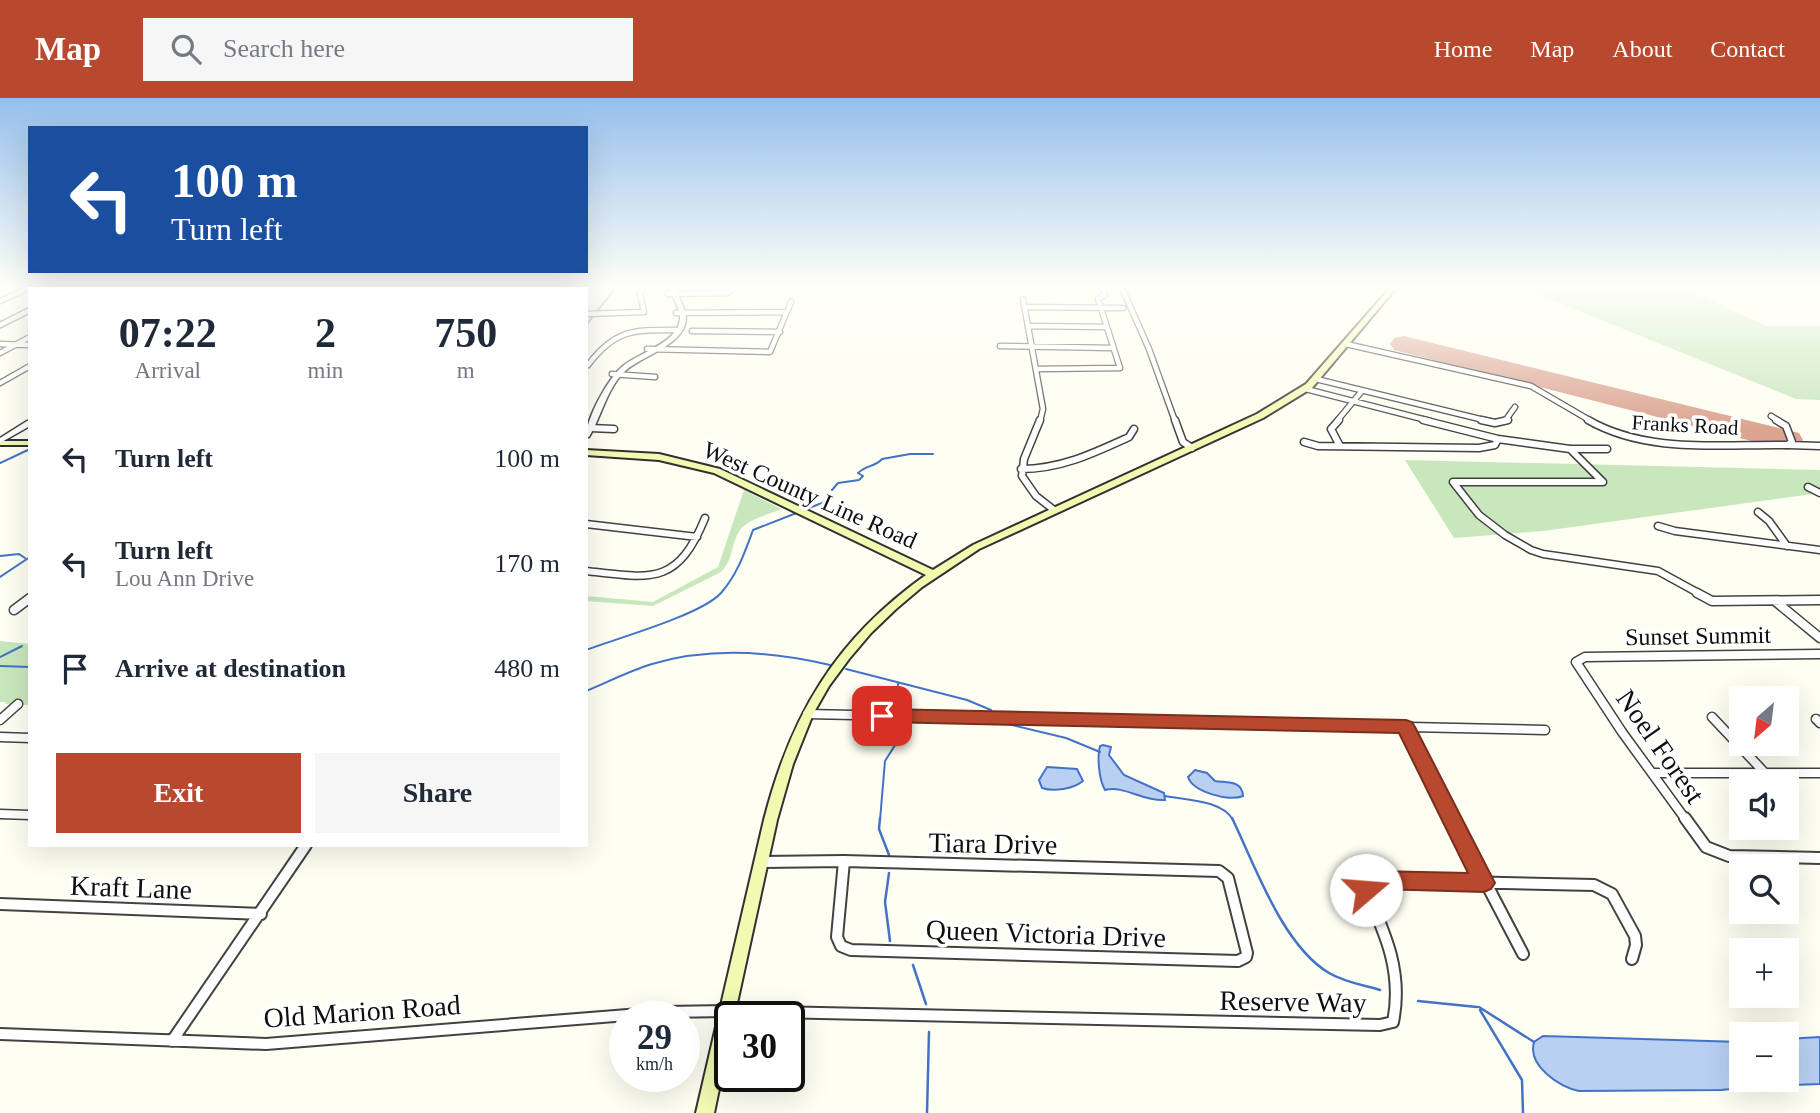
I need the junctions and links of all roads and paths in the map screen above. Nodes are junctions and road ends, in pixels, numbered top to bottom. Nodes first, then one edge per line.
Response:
1 (615, 335) edge
2 (669, 335) edge
3 (778, 335) edge
4 (1030, 335) edge
5 (1109, 335) edge
6 (1143, 335) edge
7 (1353, 335) edge
8 (28, 338) edge
9 (0, 344) edge
10 (16, 344) junction
11 (1346, 344) junction
12 (28, 345) edge
13 (1000, 346) dead end
14 (1032, 347) junction
15 (1113, 348) junction
16 (650, 349) junction
17 (0, 353) edge
18 (589, 365) dead end
19 (28, 367) edge
20 (1037, 369) junction
21 (615, 374) junction
22 (655, 377) dead end
23 (1316, 379) junction
24 (0, 383) edge
25 (1306, 388) junction
26 (1361, 392) dead end
27 (1353, 402) junction
28 (1514, 407) dead end
29 (1771, 416) dead end
30 (28, 422) edge
31 (588, 429) edge
32 (614, 429) dead end
33 (1134, 429) dead end
34 (1498, 439) junction
35 (1, 440) edge
36 (28, 442) edge
37 (1304, 442) dead end
38 (1787, 445) junction
39 (1340, 446) junction
40 (1820, 446) edge
41 (1192, 448) junction
42 (1570, 449) junction
43 (1607, 449) dead end
44 (588, 452) edge
45 (1021, 470) junction
46 (1808, 487) dead end
47 (1820, 494) edge
48 (1054, 510) junction
49 (1758, 512) dead end
50 (705, 518) dead end
51 (588, 524) edge
52 (1658, 526) dead end
53 (697, 537) junction
54 (1787, 546) junction
55 (1820, 550) edge
56 (588, 570) edge
57 (932, 574) junction
58 (28, 600) edge
59 (1820, 600) edge
60 (1775, 601) junction
61 (14, 610) dead end
62 (1820, 638) edge
63 (1820, 654) edge
64 (1576, 660) joint
65 (18, 704) dead end
66 (807, 714) junction
67 (1712, 717) dead end
68 (0, 720) edge
69 (1406, 727) junction
70 (1545, 730) dead end
71 (0, 737) edge
72 (28, 738) edge
73 (1762, 770) edge
74 (1653, 773) junction
75 (1729, 773) edge
76 (1799, 773) edge
77 (1820, 773) edge
78 (0, 814) edge
79 (28, 815) edge
80 (305, 847) edge
81 (1820, 858) edge
82 (844, 861) junction
83 (761, 862) junction
84 (1223, 873) joint
85 (1484, 883) junction
86 (0, 904) edge
87 (261, 914) junction
88 (1524, 954) dead end
89 (1632, 959) dead end
90 (729, 1001) edge
91 (714, 1011) edge
92 (805, 1013) edge
93 (0, 1034) edge
94 (172, 1041) junction
95 (714, 1071) edge
96 (705, 1113) edge

1 - 18 street
2 - 16 street
3 - 16 street
4 - 14 street
5 - 15 street
6 - 41 street
7 - 11 main road
8 - 10 street
9 - 10 street
10 - 12 street
10 - 17 street
11 - 23 main road
11 - 38 street, Franks Road
13 - 14 street
14 - 15 street
14 - 20 street
15 - 20 street
16 - 21 street
19 - 24 street
20 - 45 street
21 - 22 street
21 - 31 street
23 - 25 main road
23 - 28 street
25 - 27 street
25 - 41 main road
26 - 27 street
27 - 34 street
27 - 39 street
29 - 38 street, Franks Road
30 - 35 street
31 - 32 street
33 - 45 street
34 - 39 street
34 - 42 street
35 - 36 main road
37 - 39 street
38 - 40 street, Franks Road
41 - 48 main road
42 - 43 street
42 - 60 street
44 - 57 main road, West County Line Road
45 - 48 street
46 - 47 street
48 - 57 main road
49 - 54 street
50 - 53 street
51 - 53 street
52 - 54 street
53 - 56 street
54 - 55 street
57 - 66 main road
58 - 61 street
59 - 60 street
60 - 62 street
63 - 64 street, Sunset Summit
64 - 74 street, Noel Forest
65 - 68 street
66 - 69 street
66 - 83 main road
67 - 73 street
69 - 70 street
69 - 85 street
71 - 72 street
74 - 75 street
74 - 81 street, Noel Forest
76 - 77 street
78 - 79 street
80 - 87 street
82 - 83 street, Tiara Drive
82 - 84 street, Tiara Drive
82 - 84 street, Queen Victoria Drive
83 - 90 main road
85 - 88 street
85 - 89 street, Reserve Way
85 - 92 street, Reserve Way
86 - 87 street, Kraft Lane
87 - 94 street
91 - 94 street, Old Marion Road
93 - 94 street, Old Marion Road
95 - 96 main road

